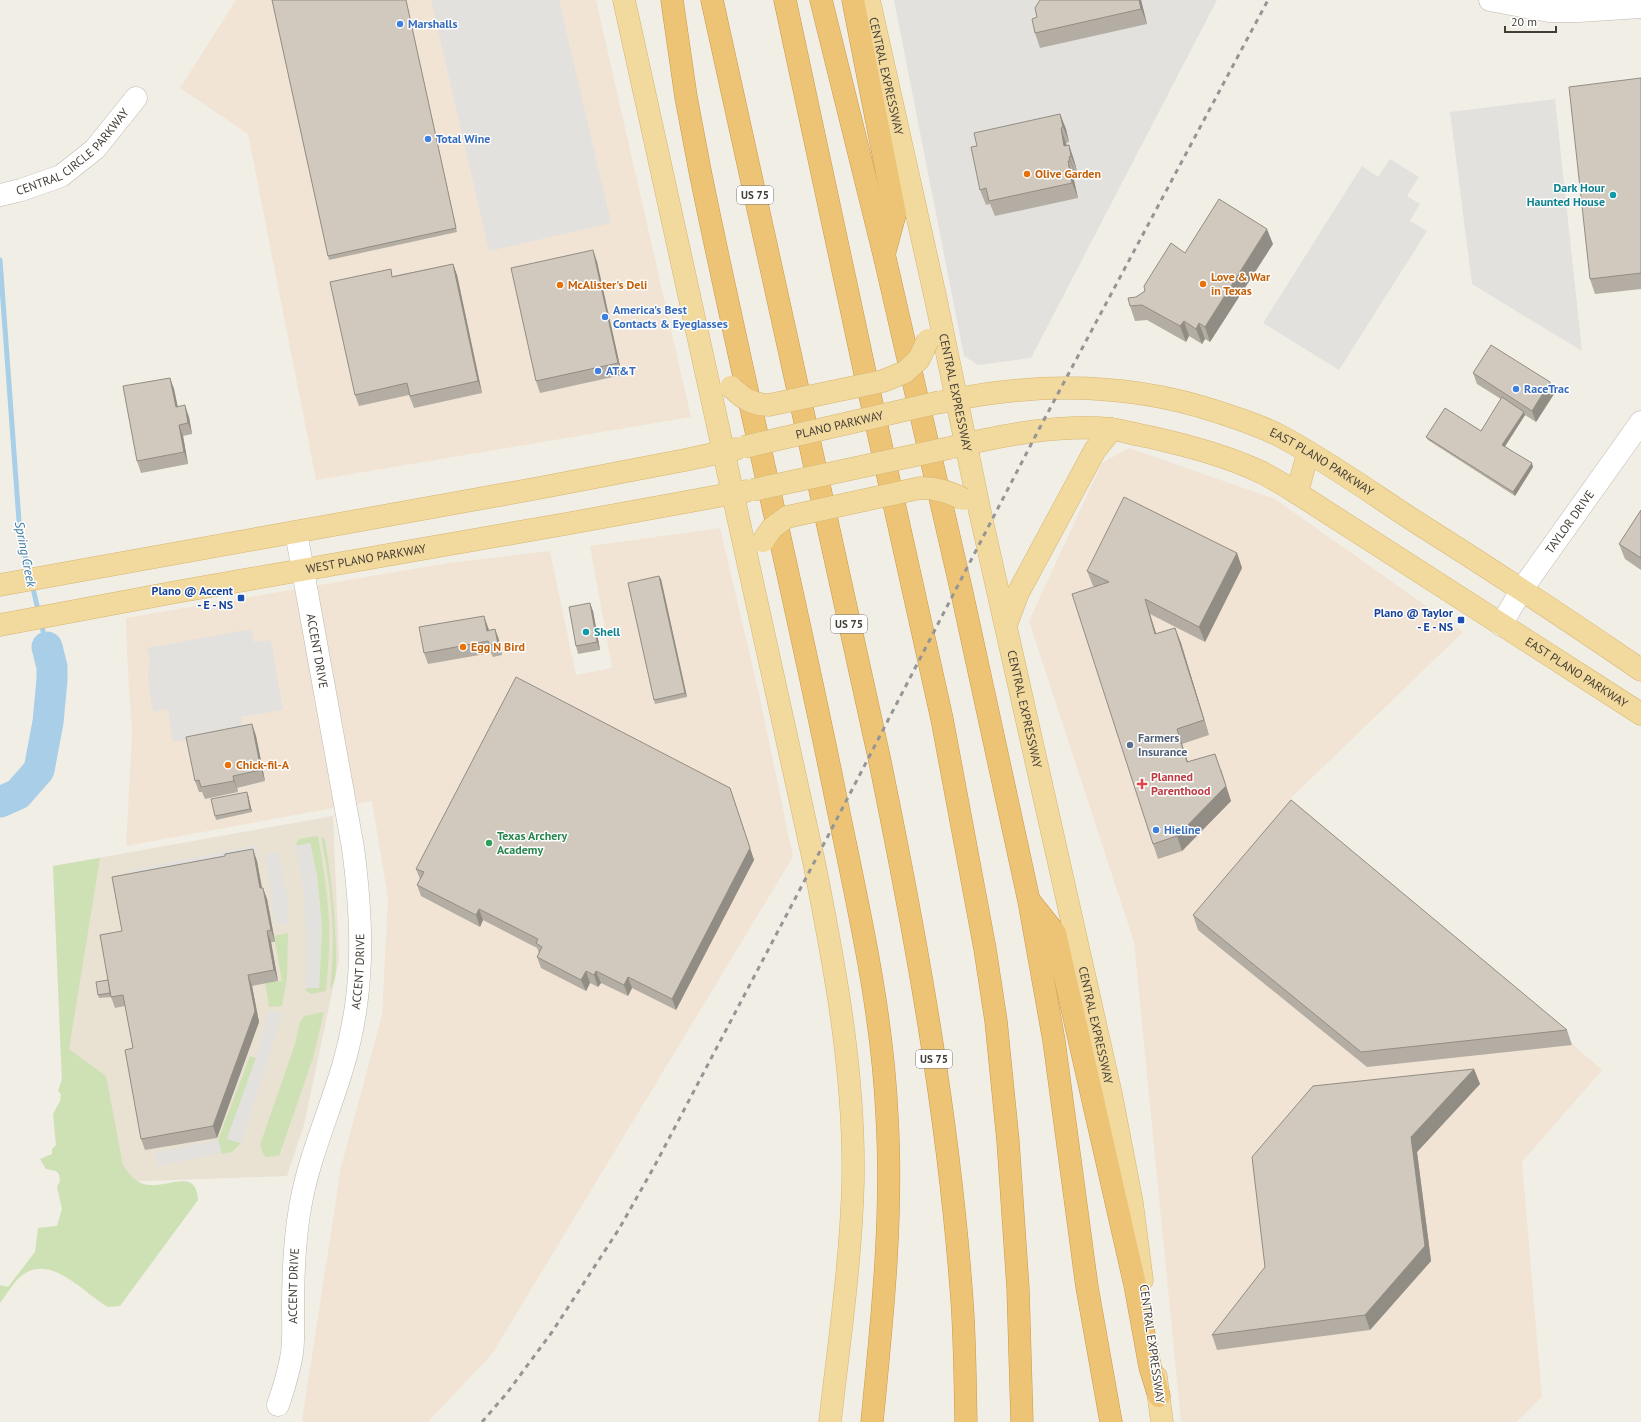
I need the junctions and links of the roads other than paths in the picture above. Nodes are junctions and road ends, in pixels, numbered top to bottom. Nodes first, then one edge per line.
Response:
1 (624, 0) edge
2 (672, 0) edge
3 (712, 0) edge
4 (785, 0) edge
5 (821, 0) edge
6 (853, 0) edge
7 (869, 0) edge
8 (1490, 0) edge
9 (1641, 7) edge
10 (136, 98) dead end
11 (0, 195) edge
12 (884, 254) junction
13 (936, 300) junction
14 (703, 356) junction
15 (948, 401) junction
16 (1641, 422) edge
17 (1112, 429) junction
18 (958, 446) junction
19 (723, 452) junction
20 (1308, 453) junction
21 (1297, 493) junction
22 (732, 494) junction
23 (972, 506) junction
24 (296, 532) junction
25 (302, 570) junction
26 (0, 585) edge
27 (1522, 589) junction
28 (755, 594) junction
29 (3, 625) edge
30 (1006, 625) junction
31 (1501, 625) junction
32 (1641, 670) edge
33 (1641, 714) edge
34 (1029, 901) junction
35 (965, 1364) junction
36 (1159, 1396) junction
37 (278, 1405) dead end
38 (830, 1422) edge
39 (872, 1422) edge
40 (955, 1422) edge
41 (966, 1422) edge
42 (1022, 1422) edge
43 (1110, 1422) edge
44 (1162, 1422) edge

1 - 14 main road
2 - 39 highway
3 - 35 highway, US 75
4 - 42 highway
5 - 12 highway
6 - 12 highway
7 - 13 main road, CENTRAL EXPRESSWAY
8 - 9 street
10 - 11 street, CENTRAL CIRCLE PARKWAY
12 - 34 highway
13 - 14 main road, bridge
13 - 15 main road, CENTRAL EXPRESSWAY
14 - 19 main road
15 - 18 main road, CENTRAL EXPRESSWAY
15 - 19 main road, PLANO PARKWAY, bridge
15 - 20 main road, EAST PLANO PARKWAY
16 - 27 street, TAYLOR DRIVE
17 - 18 main road, EAST PLANO PARKWAY
17 - 21 main road, EAST PLANO PARKWAY
17 - 30 main road
18 - 22 main road, bridge
18 - 23 main road, CENTRAL EXPRESSWAY
19 - 22 main road
19 - 24 main road
20 - 21 main road
20 - 27 main road, EAST PLANO PARKWAY
21 - 31 main road, EAST PLANO PARKWAY
22 - 25 main road, WEST PLANO PARKWAY
22 - 28 main road
23 - 28 main road, bridge
23 - 30 main road, CENTRAL EXPRESSWAY
24 - 25 street, ACCENT DRIVE
24 - 26 main road
25 - 29 main road, WEST PLANO PARKWAY
25 - 37 street, ACCENT DRIVE
27 - 31 street, TAYLOR DRIVE
27 - 32 main road, EAST PLANO PARKWAY
28 - 38 main road
30 - 36 main road, CENTRAL EXPRESSWAY
31 - 33 main road, EAST PLANO PARKWAY
34 - 36 highway
34 - 43 highway
35 - 40 highway
35 - 41 highway, US 75
36 - 44 main road, CENTRAL EXPRESSWAY

